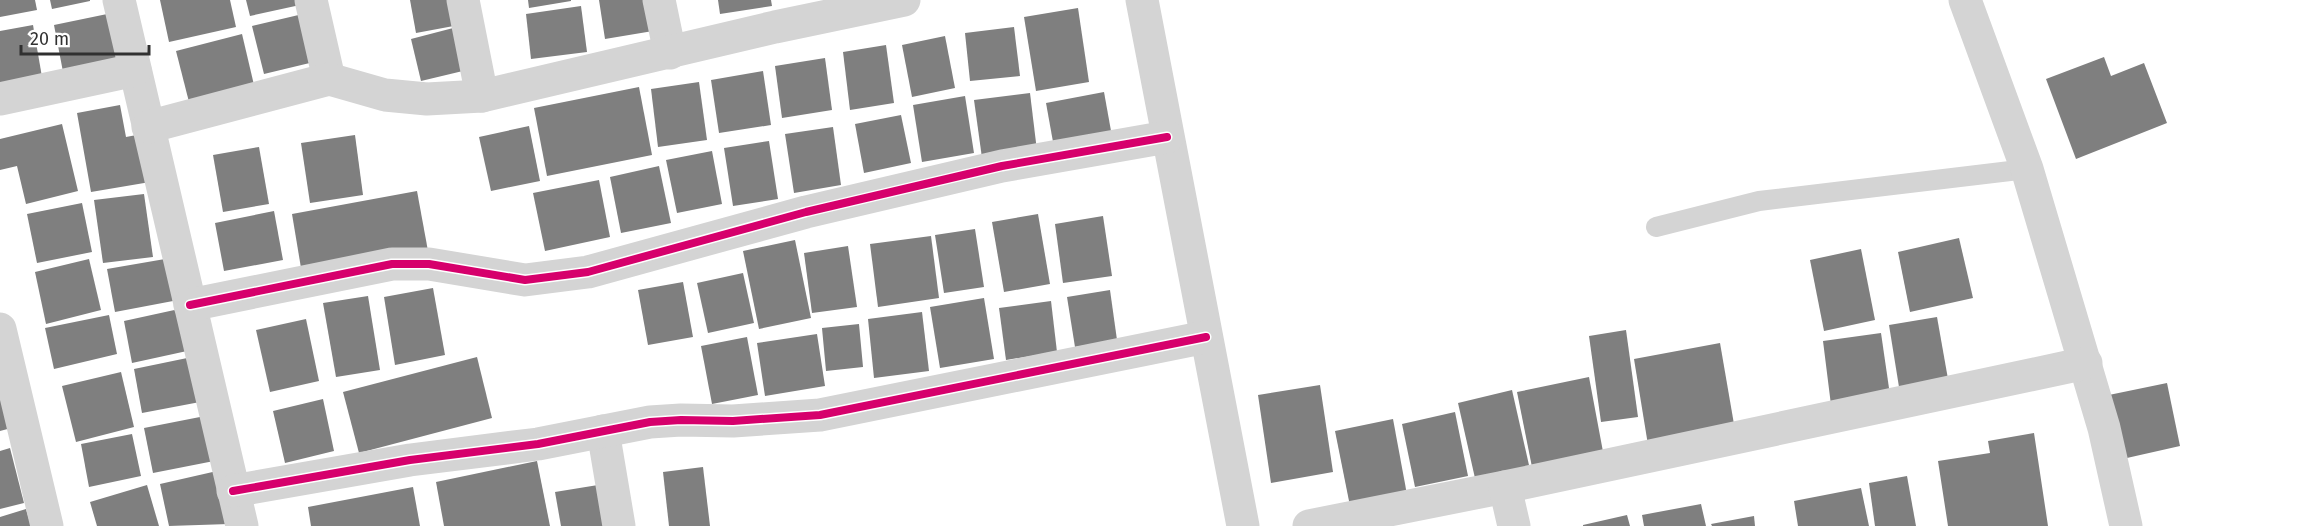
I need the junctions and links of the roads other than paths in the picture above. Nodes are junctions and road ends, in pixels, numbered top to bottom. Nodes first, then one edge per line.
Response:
1 (119, 0) edge
2 (311, 0) edge
3 (463, 0) edge
4 (659, 0) edge
5 (903, 0) edge
6 (1142, 0) edge
7 (1965, 0) edge
8 (860, 5) edge
9 (670, 53) junction
10 (135, 70) junction
11 (329, 79) junction
12 (482, 96) junction
13 (0, 99) edge
14 (148, 127) junction
15 (1167, 137) junction
16 (2027, 169) junction
17 (1656, 227) dead end
18 (190, 305) junction
19 (0, 329) edge
20 (1206, 337) junction
21 (2086, 363) junction
22 (603, 431) junction
23 (1505, 487) junction
24 (233, 491) junction
25 (47, 526) edge
26 (242, 526) edge
27 (619, 526) edge
28 (1243, 526) edge
29 (1309, 526) edge
30 (1514, 526) edge
31 (2126, 526) edge

1 - 10 street
2 - 11 street
3 - 12 street
4 - 9 street
5 - 8 street
6 - 15 street
7 - 16 street
8 - 9 street
9 - 12 street
10 - 13 street
10 - 14 street
11 - 12 street
11 - 14 street
14 - 18 street
15 - 18 street
15 - 20 street
16 - 17 lane
16 - 21 street
18 - 24 street
19 - 25 street
20 - 22 street
20 - 28 street
21 - 23 street
21 - 31 street
22 - 24 street
22 - 27 street
23 - 29 street
23 - 30 street
24 - 26 street

